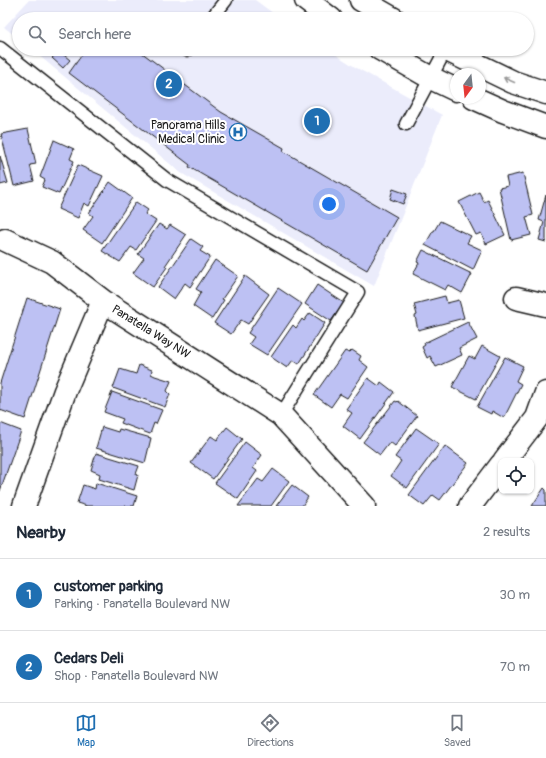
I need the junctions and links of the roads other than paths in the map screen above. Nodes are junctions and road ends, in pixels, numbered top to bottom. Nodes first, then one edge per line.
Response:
1 (226, 0) edge
2 (306, 0) edge
3 (361, 0) edge
4 (217, 12) edge
5 (322, 12) edge
6 (382, 12) edge
7 (0, 48) edge
8 (392, 56) edge
9 (442, 56) edge
10 (460, 56) edge
11 (431, 78) junction
12 (450, 87) edge
13 (546, 93) edge
14 (486, 103) edge
15 (406, 124) dead end
16 (546, 127) edge
17 (3, 238) edge
18 (516, 298) dead end
19 (103, 301) junction
20 (546, 305) edge
21 (546, 393) edge
22 (281, 415) junction
23 (506, 458) edge
24 (498, 469) edge
25 (24, 506) edge
26 (364, 506) edge
27 (470, 506) edge

1 - 4 lane
2 - 5 street
3 - 6 street
7 - 22 lane
8 - 11 street
9 - 11 lane
13 -> 10 street
11 - 12 street
11 - 15 lane
14 - 16 street
17 - 19 street
18 - 20 street
19 - 22 street, Panatella Way NW
19 - 25 street, Panatella Way NW
21 - 23 street
22 - 26 street, Panatella Way NW
24 - 27 street

